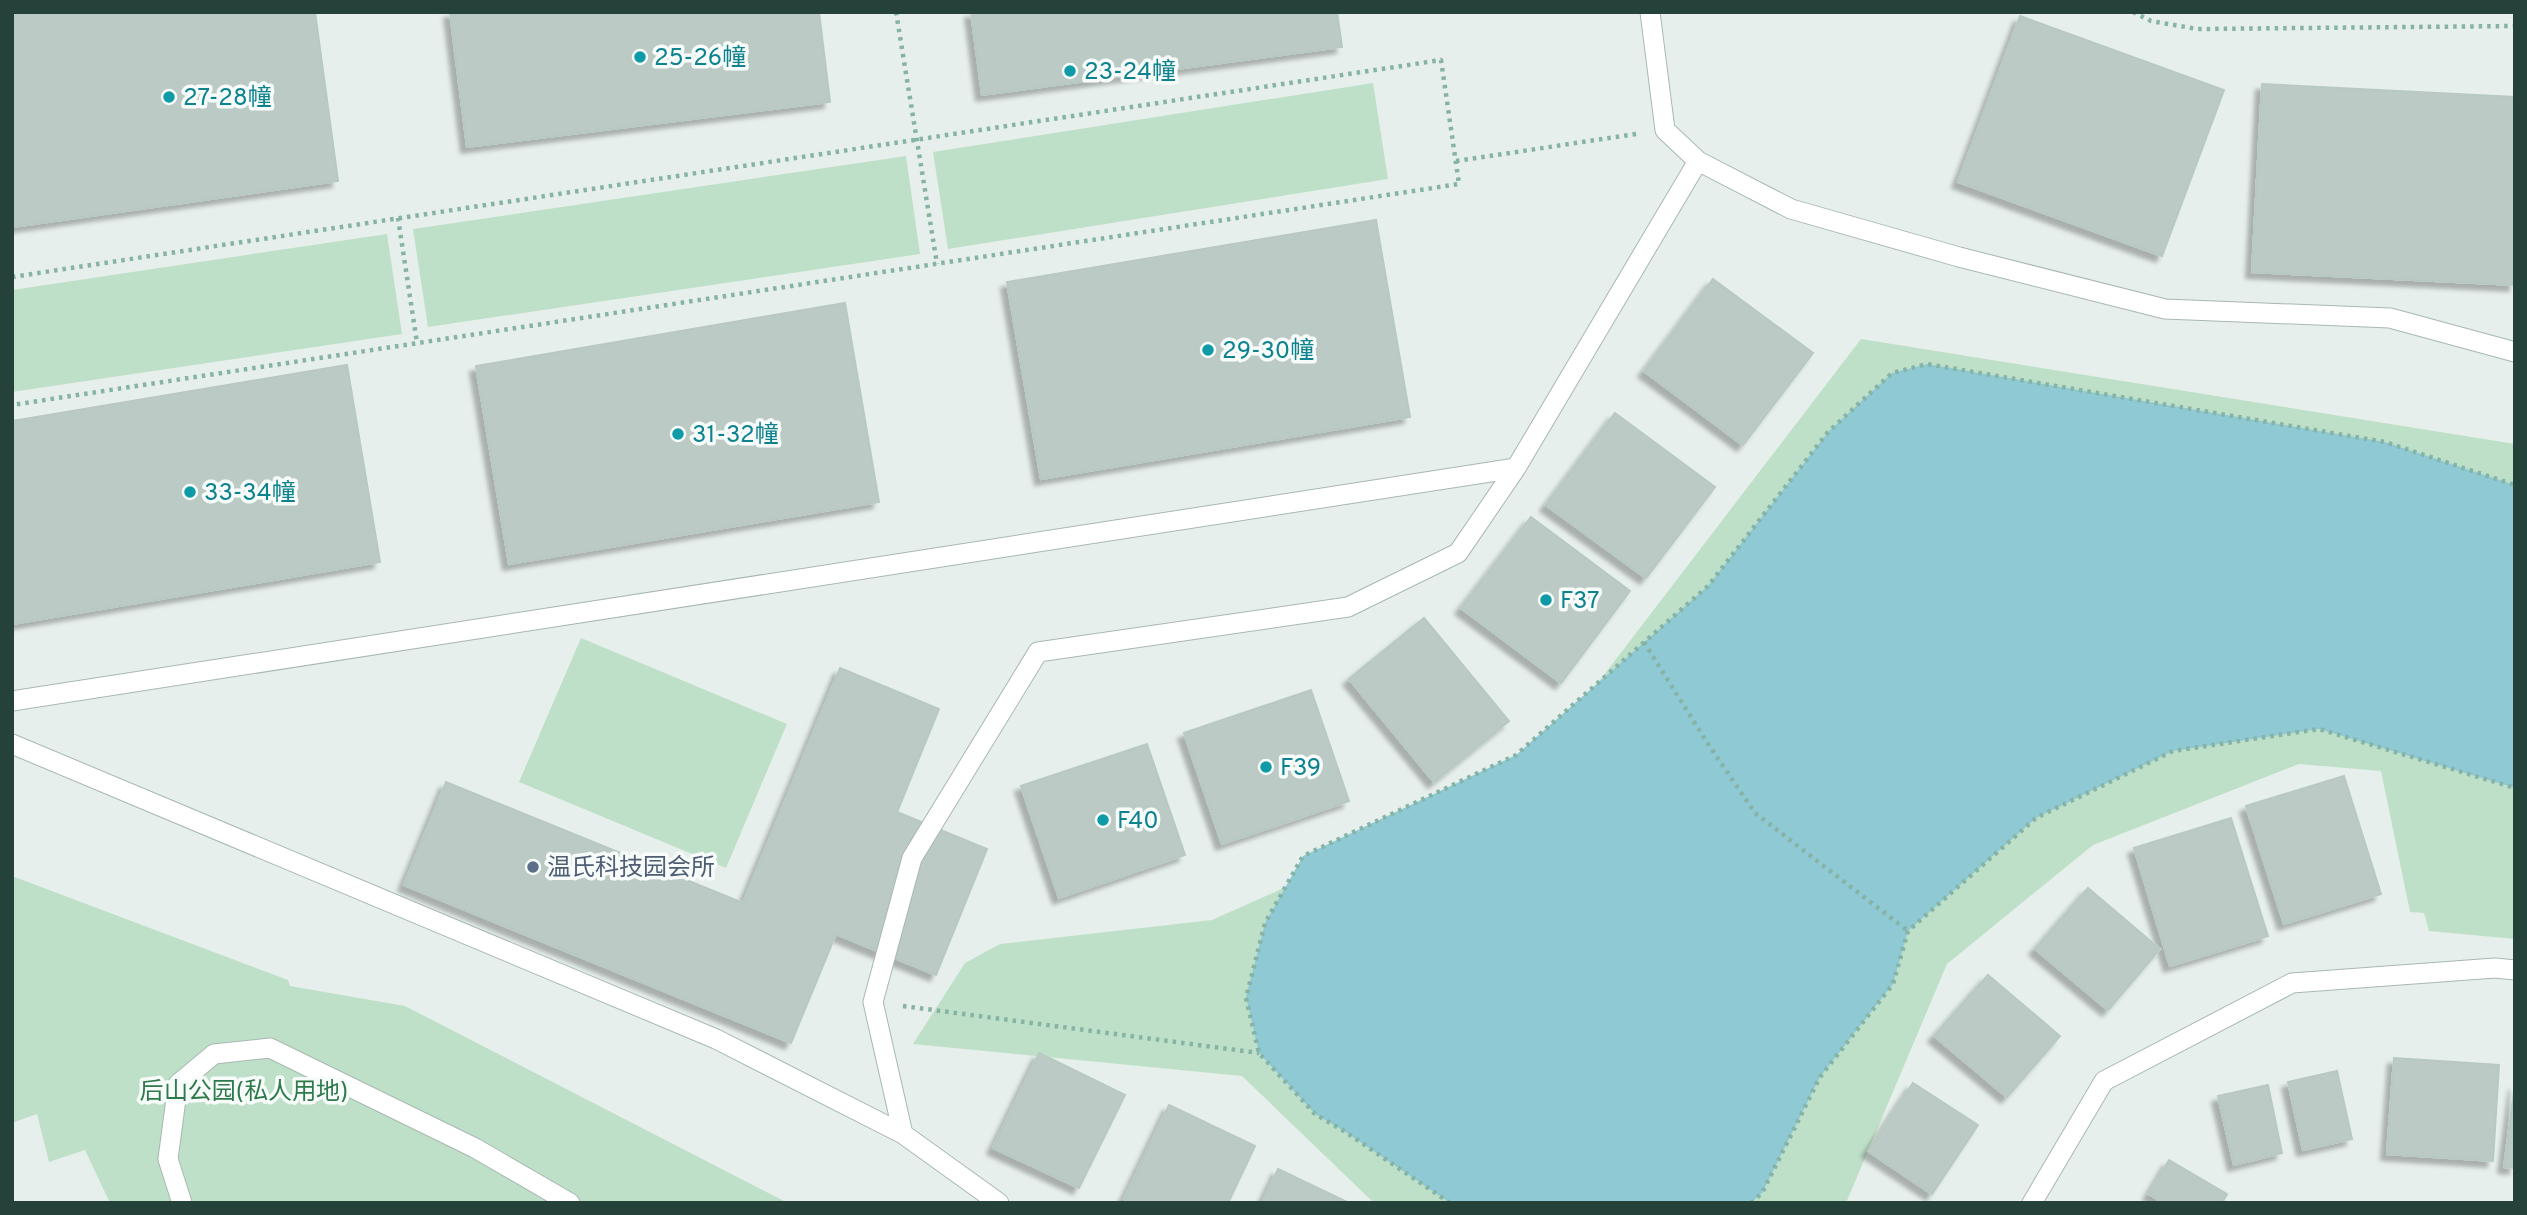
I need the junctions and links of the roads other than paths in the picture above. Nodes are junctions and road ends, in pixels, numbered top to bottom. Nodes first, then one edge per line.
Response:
1 (1650, 12) edge
2 (1698, 161) junction
3 (2515, 352) edge
4 (1516, 468) junction
5 (12, 701) edge
6 (12, 744) edge
7 (2515, 970) edge
8 (903, 1134) junction
9 (182, 1203) edge
10 (570, 1203) edge
11 (999, 1203) edge
12 (2032, 1203) edge

1 - 2 lane
2 - 3 lane
2 - 4 lane
4 - 5 lane
4 - 8 lane
6 - 8 lane
7 - 12 lane
8 - 11 lane
9 - 10 lane

